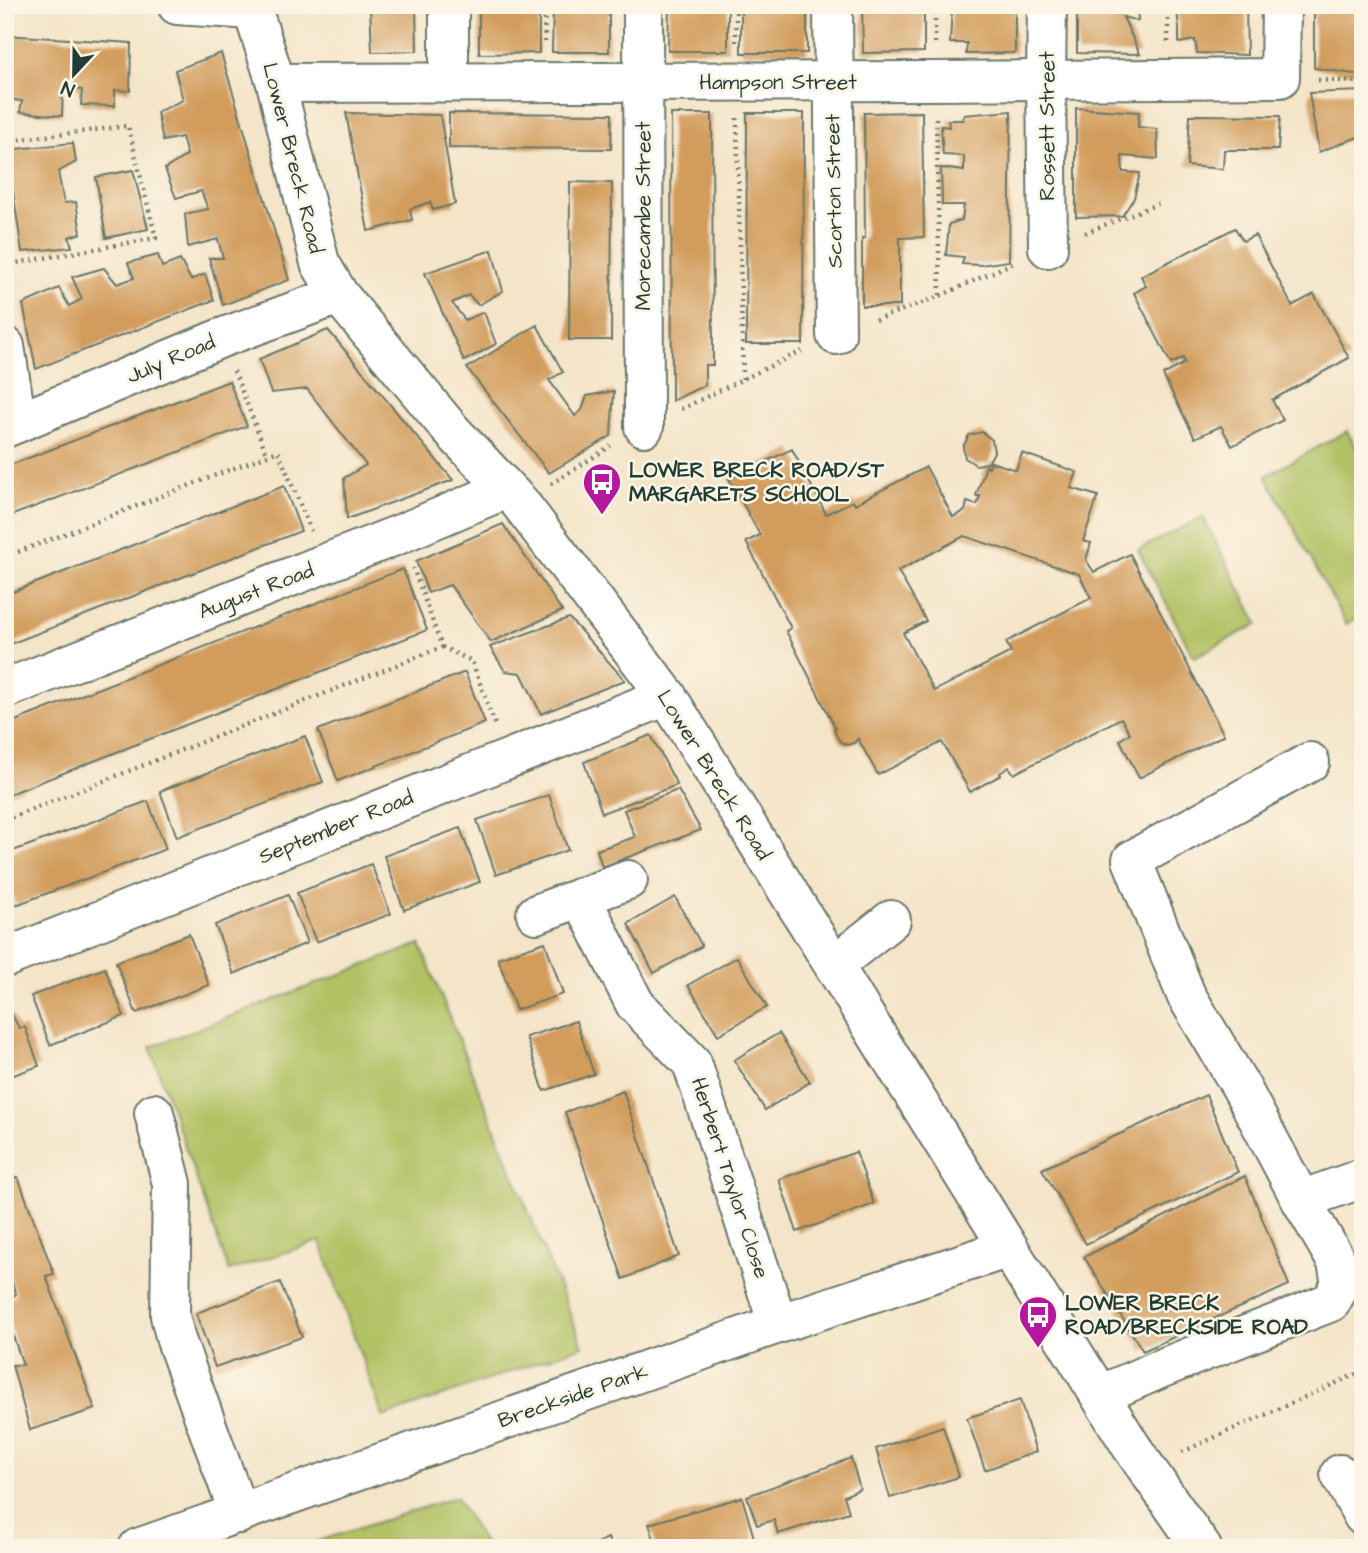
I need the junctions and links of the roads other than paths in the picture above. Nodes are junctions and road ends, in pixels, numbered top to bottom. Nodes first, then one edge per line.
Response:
1 (177, 5) edge
2 (449, 5) edge
3 (643, 5) edge
4 (833, 5) edge
5 (1047, 5) edge
6 (1280, 5) edge
7 (251, 8) edge
8 (1046, 80) junction
9 (449, 82) junction
10 (833, 82) junction
11 (276, 83) junction
12 (643, 83) junction
13 (1048, 248) dead end
14 (339, 295) junction
15 (836, 335) dead end
16 (5, 346) edge
17 (11, 425) edge
18 (644, 427) dead end
19 (506, 489) junction
20 (5, 689) edge
21 (667, 696) junction
22 (1310, 762) dead end
23 (628, 880) dead end
24 (581, 897) junction
25 (536, 914) dead end
26 (891, 920) dead end
27 (5, 958) edge
28 (834, 965) junction
29 (154, 1113) dead end
30 (1363, 1178) edge
31 (1301, 1200) junction
32 (1009, 1248) junction
33 (778, 1324) junction
34 (1100, 1395) junction
35 (1340, 1474) dead end
36 (239, 1514) junction
37 (1363, 1516) edge
38 (161, 1544) edge
39 (1202, 1548) edge

1 - 7 street
2 - 9 street
3 - 12 street, Morecambe Street
4 - 10 street, Scorton Street
5 - 8 street, Rossett Street
6 - 8 street, Hampson Street
7 - 11 street, Lower Breck Road
8 - 10 street, Hampson Street
8 - 13 street, Rossett Street
9 - 11 street, Hampson Street
9 - 12 street, Hampson Street
10 - 12 street, Hampson Street
10 - 15 street, Scorton Street
11 - 14 street, Lower Breck Road
12 - 18 street, Morecambe Street
14 - 17 street, July Road
14 - 19 street, Lower Breck Road
16 - 17 street
19 - 20 street, August Road
19 - 21 street, Lower Breck Road
21 - 27 street, September Road
21 - 28 street, Lower Breck Road
22 - 31 street
23 - 24 street
24 - 25 street
24 - 33 street, Herbert Taylor Close
26 - 28 street
28 - 32 street, Lower Breck Road
29 - 36 street
30 - 31 street
31 - 34 street
32 - 33 street, Breckside Park
32 - 34 street, Lower Breck Road
33 - 36 street, Breckside Park
34 - 39 street, Lower Breck Road
35 - 37 street
36 - 38 street, Breckside Park

